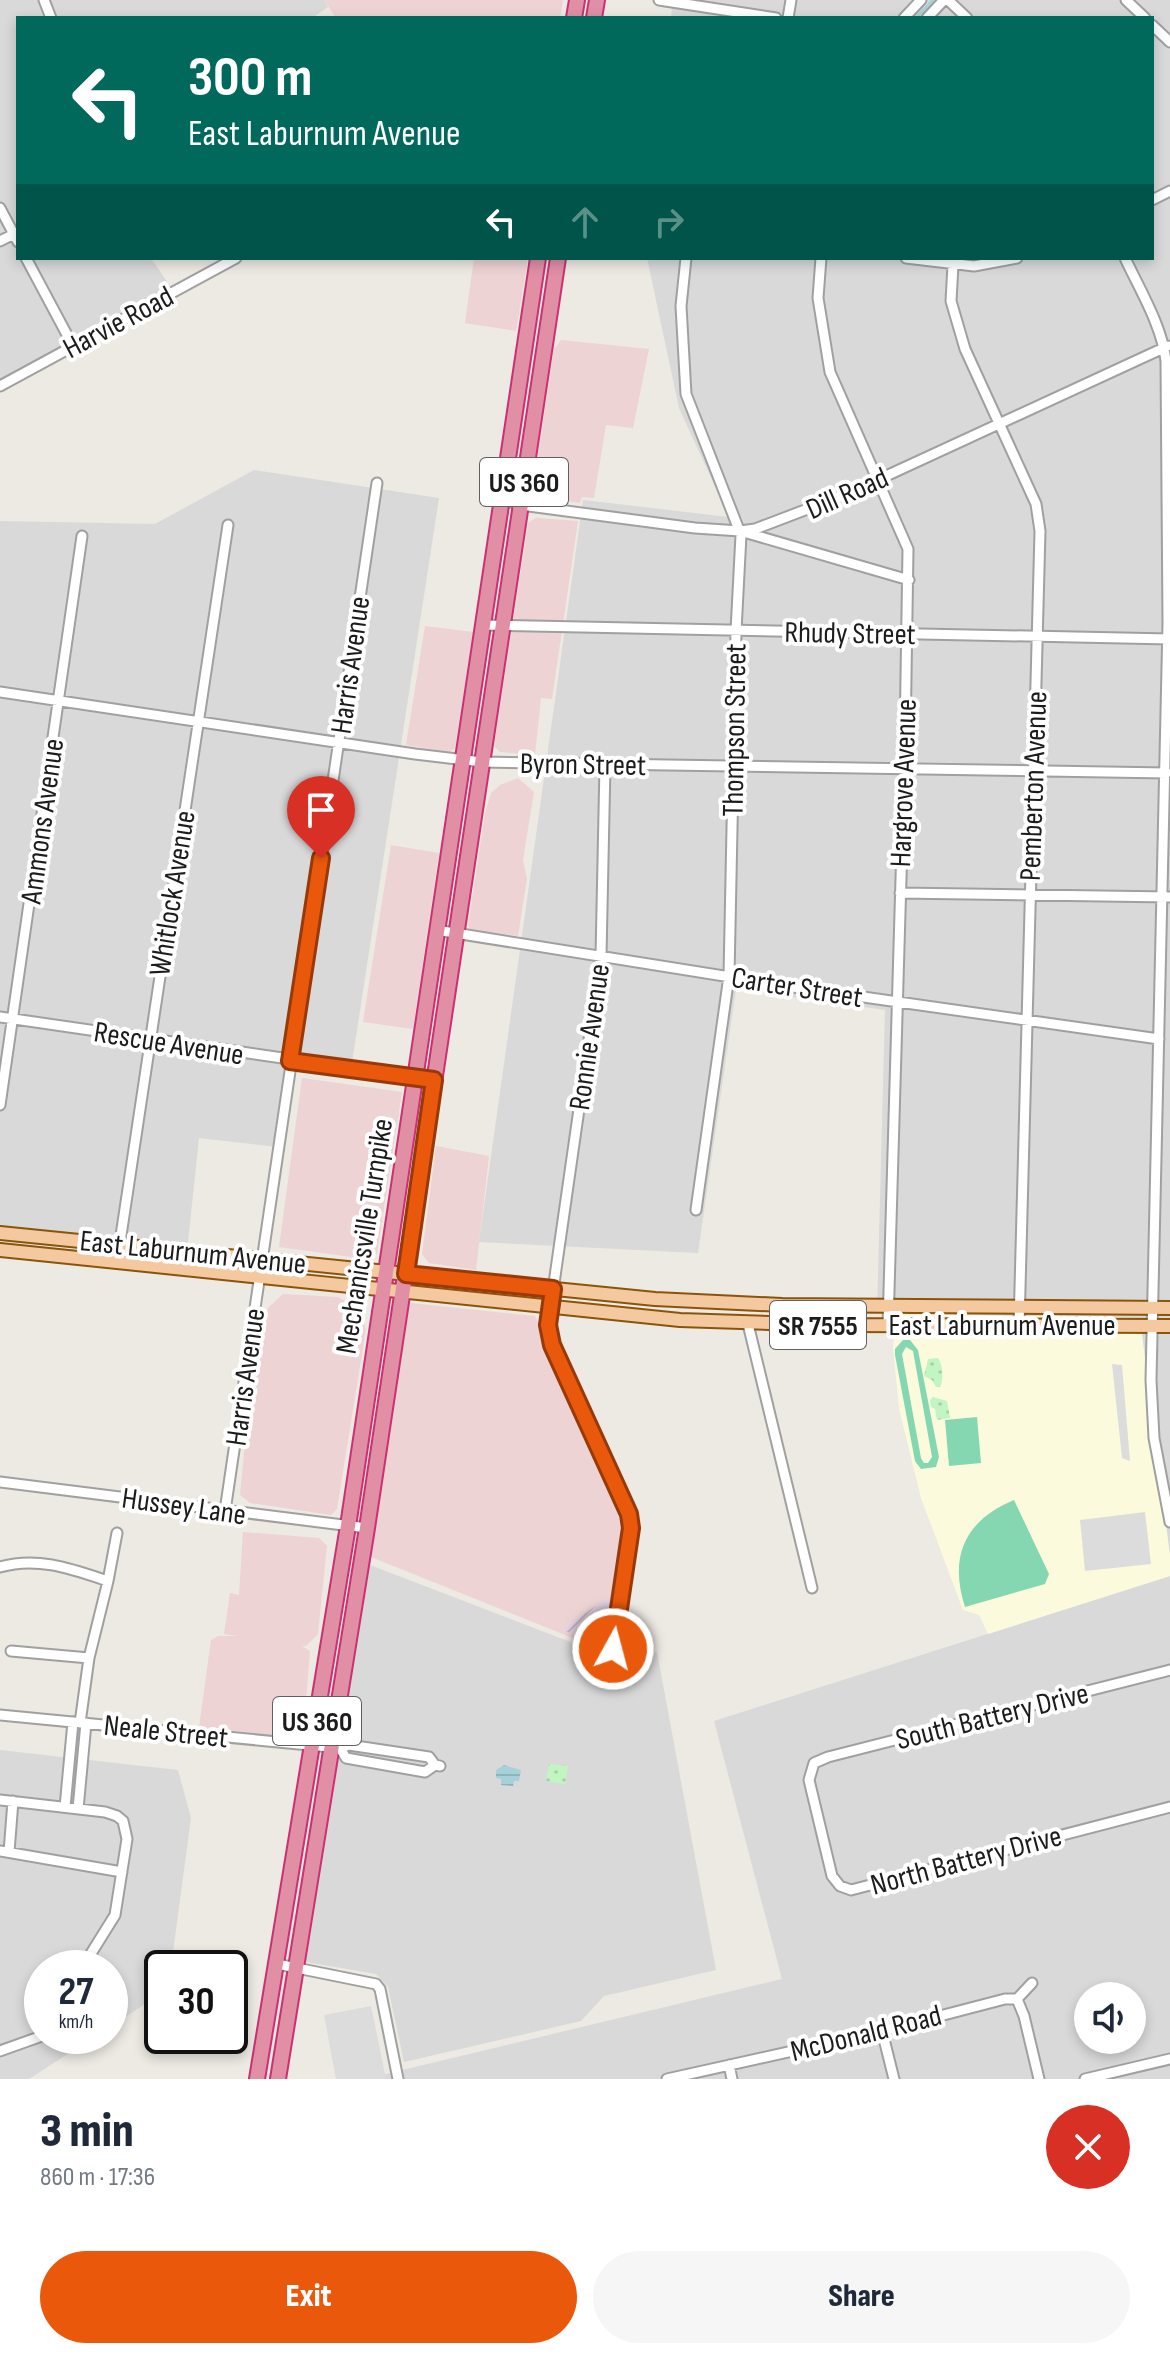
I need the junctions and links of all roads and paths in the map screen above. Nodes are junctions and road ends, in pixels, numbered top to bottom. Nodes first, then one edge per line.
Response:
1 (659, 0) edge
2 (921, 0) edge
3 (946, 0) edge
4 (1126, 0) edge
5 (763, 16) edge
6 (906, 16) edge
7 (929, 16) edge
8 (965, 16) edge
9 (1143, 16) edge
10 (1154, 28) edge
11 (1170, 42) edge
12 (0, 208) edge
13 (16, 234) edge
14 (27, 260) edge
15 (232, 260) edge
16 (538, 260) edge
17 (558, 260) edge
18 (686, 260) edge
19 (821, 260) edge
20 (919, 260) edge
21 (1006, 260) edge
22 (1126, 260) edge
23 (953, 265) junction
24 (73, 346) junction
25 (1167, 346) edge
26 (0, 386) edge
27 (1001, 423) junction
28 (1169, 436) edge
29 (879, 479) junction
30 (377, 483) dead end
31 (501, 499) junction
32 (521, 505) junction
33 (228, 525) dead end
34 (740, 531) junction
35 (82, 536) dead end
36 (909, 580) junction
37 (482, 625) junction
38 (503, 626) junction
39 (736, 631) junction
40 (907, 634) junction
41 (1038, 636) junction
42 (1169, 639) edge
43 (0, 692) edge
44 (60, 701) junction
45 (198, 722) junction
46 (338, 743) junction
47 (462, 760) junction
48 (482, 762) junction
49 (605, 765) junction
50 (733, 766) junction
51 (904, 769) junction
52 (1033, 772) junction
53 (1167, 773) edge
54 (900, 893) junction
55 (1030, 895) junction
56 (1165, 897) edge
57 (436, 930) junction
58 (457, 934) junction
59 (601, 956) junction
60 (729, 976) junction
61 (896, 1001) junction
62 (0, 1017) edge
63 (13, 1019) junction
64 (1027, 1020) junction
65 (1159, 1039) junction
66 (150, 1040) junction
67 (290, 1061) junction
68 (414, 1077) junction
69 (434, 1080) junction
70 (0, 1105) edge
71 (696, 1210) dead end
72 (0, 1233) edge
73 (119, 1244) junction
74 (0, 1250) edge
75 (261, 1259) junction
76 (117, 1262) junction
77 (385, 1272) junction
78 (406, 1274) junction
79 (258, 1277) junction
80 (553, 1289) junction
81 (383, 1290) junction
82 (403, 1292) junction
83 (550, 1307) junction
84 (888, 1307) junction
85 (1019, 1307) junction
86 (1153, 1308) junction
87 (1170, 1308) edge
88 (748, 1324) junction
89 (888, 1325) junction
90 (1019, 1326) junction
91 (1152, 1326) junction
92 (1170, 1326) edge
93 (0, 1482) edge
94 (225, 1511) junction
95 (1170, 1522) edge
96 (348, 1526) junction
97 (367, 1528) junction
98 (117, 1533) dead end
99 (0, 1567) edge
100 (108, 1581) junction
101 (812, 1588) dead end
102 (613, 1649) dead end
103 (11, 1651) dead end
104 (89, 1658) junction
105 (1170, 1670) edge
106 (0, 1715) edge
107 (80, 1723) junction
108 (313, 1745) junction
109 (336, 1748) junction
110 (814, 1763) joint
111 (437, 1766) dead end
112 (0, 1800) edge
113 (13, 1801) junction
114 (65, 1807) junction
115 (1170, 1807) edge
116 (78, 1809) junction
117 (4, 1851) edge
118 (122, 1872) junction
119 (93, 1950) edge
120 (277, 1964) junction
121 (296, 1968) junction
122 (1032, 1983) dead end
123 (1017, 1999) junction
124 (882, 2031) junction
125 (24, 2042) edge
126 (0, 2051) edge
127 (1170, 2059) edge
128 (729, 2065) junction
129 (257, 2079) edge
130 (278, 2079) edge
131 (398, 2079) edge
132 (667, 2079) edge
133 (732, 2079) edge
134 (894, 2079) edge
135 (1039, 2079) edge
136 (1085, 2079) edge

1 - 5 street
2 - 6 street
3 - 7 street
3 - 8 street
4 - 9 street
10 - 11 street
12 - 13 street
14 - 24 street
15 - 24 street, Harvie Road
16 - 31 highway, Mechanicsville Turnpike / US 360
17 - 32 highway, Mechanicsville Turnpike / US 360
18 - 34 street, Thompson Street
19 - 29 street, Hargrove Avenue
20 - 23 street
21 - 23 street
22 - 25 street
23 - 27 street, Pemberton Avenue
24 - 26 street, Harvie Road
25 - 27 street, Dill Road
25 - 28 street
27 - 29 street, Dill Road
27 - 41 street, Pemberton Avenue
28 - 42 street
29 - 34 street, Dill Road
29 - 36 street, Hargrove Avenue
30 - 46 street, Harris Avenue
31 - 32 street, Dill Road
31 - 37 highway, Mechanicsville Turnpike / US 360
32 - 34 street, Dill Road
32 - 38 highway, Mechanicsville Turnpike / US 360
33 - 45 street, Whitlock Avenue
34 - 36 street
34 - 39 street, Thompson Street
35 - 44 street, Ammons Avenue
36 - 40 street, Hargrove Avenue
37 - 38 street, Rhudy Street
37 - 47 highway, Mechanicsville Turnpike / US 360
38 - 39 street, Rhudy Street
38 - 48 highway, Mechanicsville Turnpike / US 360
39 - 40 street, Rhudy Street
39 - 50 street, Thompson Street
40 - 41 street, Rhudy Street
40 - 51 street, Hargrove Avenue
41 - 42 street, Rhudy Street
41 - 52 street, Pemberton Avenue
42 - 53 street
43 - 44 street, Byron Street
44 - 45 street, Byron Street
44 - 63 street, Ammons Avenue
45 - 46 street, Byron Street
45 - 66 street, Whitlock Avenue
46 - 47 street, Byron Street
46 - 67 street, Harris Avenue
47 - 48 street, Byron Street
47 - 57 highway, Mechanicsville Turnpike / US 360
48 - 49 street, Byron Street
48 - 58 highway, Mechanicsville Turnpike / US 360
49 - 50 street, Byron Street
49 - 59 street, Ronnie Avenue
50 - 51 street, Byron Street
50 - 60 street, Thompson Street
51 - 52 street, Byron Street
51 - 54 street, Hargrove Avenue
52 - 53 street, Byron Street
52 - 55 street, Pemberton Avenue
53 - 56 street
54 - 55 street
54 - 61 street, Hargrove Avenue
55 - 56 street
55 - 64 street, Pemberton Avenue
56 - 65 street
57 - 58 street, Carter Street
57 - 68 highway, Mechanicsville Turnpike / US 360
58 - 59 street, Carter Street
58 - 69 highway, Mechanicsville Turnpike / US 360
59 - 60 street, Carter Street
59 - 80 street, Ronnie Avenue
60 - 61 street, Carter Street
60 - 71 street, Thompson Street
61 - 64 street, Carter Street
61 - 84 street, Hargrove Avenue
62 - 63 street, Rescue Avenue
63 - 66 street, Rescue Avenue
63 - 70 street, Ammons Avenue
64 - 65 street, Carter Street
64 - 85 street, Pemberton Avenue
65 - 86 street
66 - 67 street, Rescue Avenue
66 - 73 street, Whitlock Avenue
67 - 68 street, Rescue Avenue
67 - 75 street, Harris Avenue
68 - 69 street, Rescue Avenue
68 - 77 highway, Mechanicsville Turnpike / US 360
69 - 78 highway, Mechanicsville Turnpike / US 360
72 - 73 main road, East Laburnum Avenue
73 - 75 main road, East Laburnum Avenue
73 - 76 street, Whitlock Avenue
74 - 76 main road, East Laburnum Avenue
75 - 77 main road, East Laburnum Avenue
75 - 79 street, Harris Avenue
76 - 79 main road, East Laburnum Avenue
77 - 78 main road, East Laburnum Avenue
77 - 81 highway, Mechanicsville Turnpike / US 360
78 - 80 main road, East Laburnum Avenue / SR 7555
78 - 82 highway, Mechanicsville Turnpike / US 360
79 - 81 main road, East Laburnum Avenue
79 - 94 street, Harris Avenue
80 - 83 street, Ronnie Avenue
80 - 84 main road, East Laburnum Avenue / SR 7555
81 - 82 main road, East Laburnum Avenue
81 - 96 highway, Mechanicsville Turnpike / US 360
82 - 83 main road, East Laburnum Avenue / SR 7555
82 - 97 highway, Mechanicsville Turnpike / US 360
83 - 88 main road, East Laburnum Avenue / SR 7555
83 - 102 street, Ronnie Avenue
84 - 85 main road, East Laburnum Avenue / SR 7555
84 - 89 street, Hargrove Avenue
85 - 86 main road, East Laburnum Avenue / SR 7555
85 - 90 street, Pemberton Avenue
86 - 87 main road, East Laburnum Avenue / SR 7555
86 - 91 street
88 - 89 main road, East Laburnum Avenue / SR 7555
88 - 101 street
89 - 90 main road, East Laburnum Avenue / SR 7555
90 - 91 main road, East Laburnum Avenue / SR 7555
91 - 92 main road, East Laburnum Avenue / SR 7555
91 - 95 street
93 - 94 street, Hussey Lane
94 - 96 street, Hussey Lane
96 - 97 street, Hussey Lane
96 - 108 highway, Mechanicsville Turnpike / US 360
97 - 109 highway, Mechanicsville Turnpike / US 360
98 - 100 street
99 - 100 street
100 - 104 street
103 - 104 street
104 - 107 street
105 - 110 street, South Battery Drive
106 - 107 street, Neale Street
107 - 108 street, Neale Street
107 - 114 street
107 - 116 street
108 - 109 street, Neale Street
108 - 120 highway, Mechanicsville Turnpike / US 360
109 - 111 street, Neale Street
109 - 121 highway, Mechanicsville Turnpike / US 360
110 - 115 street, North Battery Drive
112 - 113 street
113 - 114 street
113 - 117 street
114 - 116 street
116 - 118 street
117 - 118 street
118 - 119 street
120 - 121 street
120 - 129 highway, Mechanicsville Turnpike / US 360
121 - 130 highway, Mechanicsville Turnpike / US 360
121 - 131 street
122 - 123 street
123 - 124 street, McDonald Road
123 - 135 street
124 - 128 street, McDonald Road
124 - 134 street
125 - 126 street
127 - 136 street
128 - 132 street, McDonald Road
128 - 133 street

